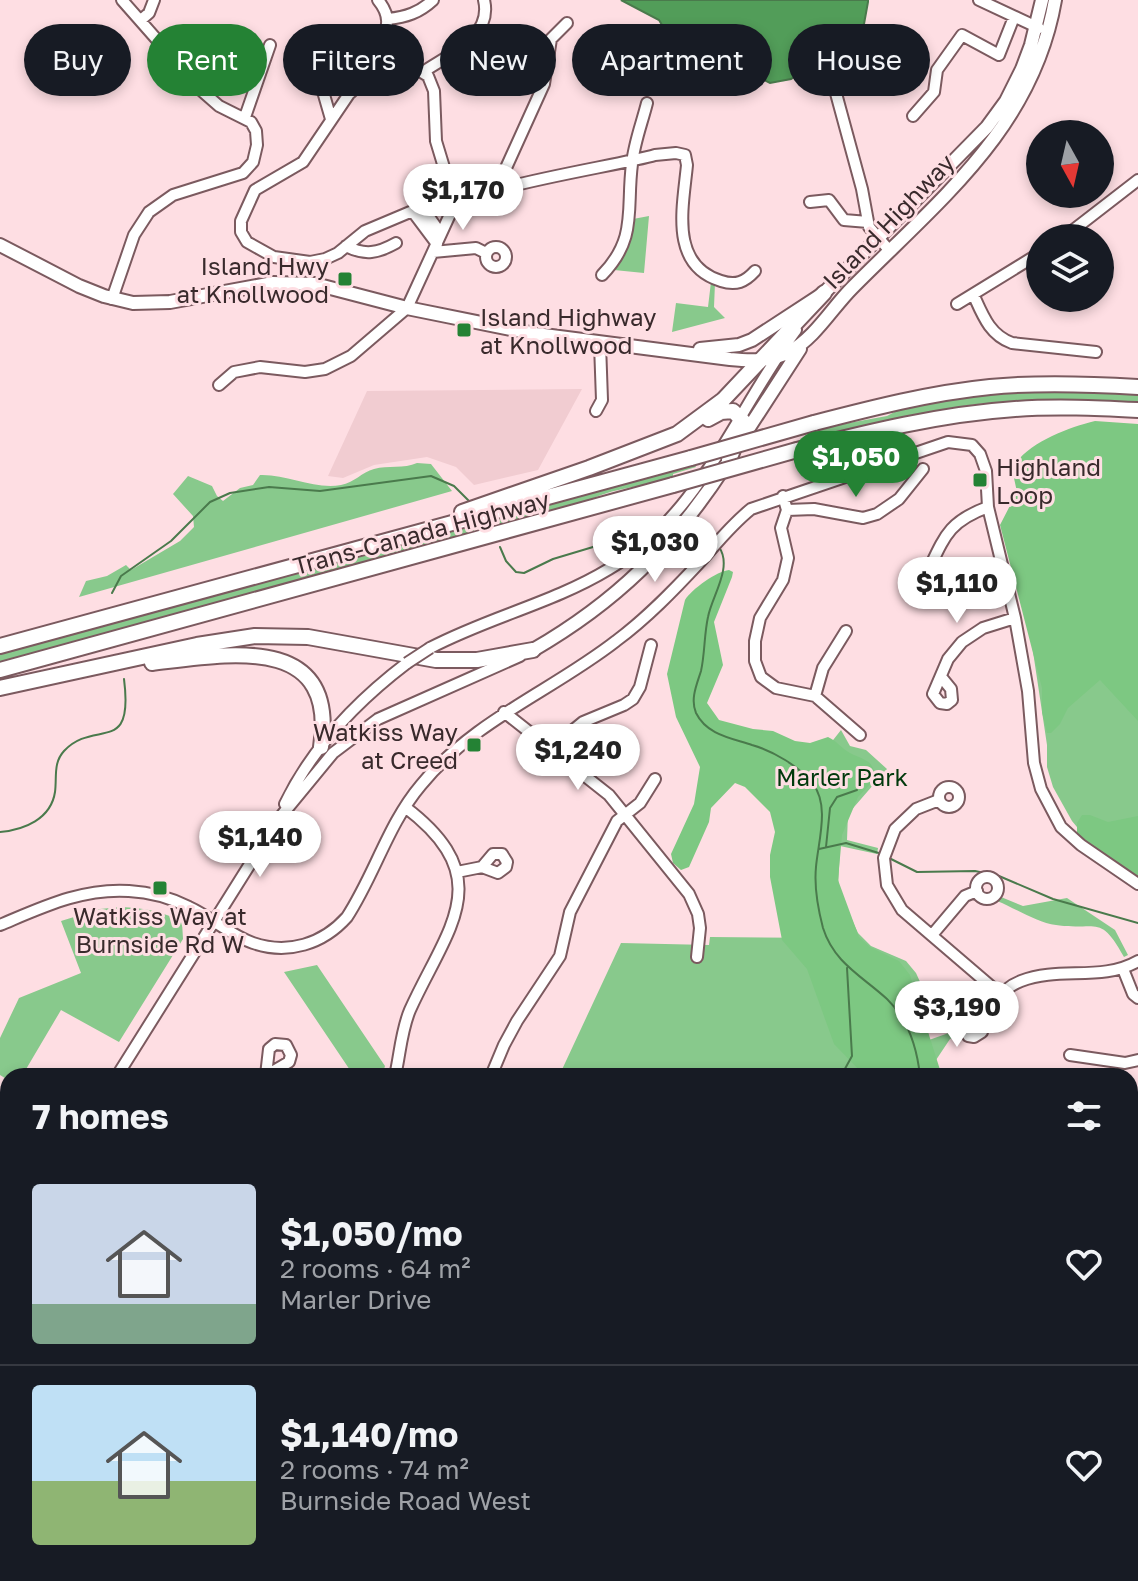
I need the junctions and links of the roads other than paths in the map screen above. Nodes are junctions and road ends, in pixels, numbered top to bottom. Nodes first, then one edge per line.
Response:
1 (122, 0) edge
2 (154, 0) edge
3 (378, 0) edge
4 (433, 0) edge
5 (484, 0) edge
6 (979, 0) edge
7 (1042, 0) edge
8 (1055, 0) edge
9 (1014, 17) junction
10 (142, 19) junction
11 (388, 19) junction
12 (567, 23) dead end
13 (387, 24) edge
14 (1042, 29) junction
15 (270, 45) dead end
16 (424, 71) edge
17 (424, 73) edge
18 (324, 96) edge
19 (348, 96) edge
20 (837, 96) edge
21 (647, 103) dead end
22 (913, 116) dead end
23 (245, 117) junction
24 (331, 119) junction
25 (632, 162) junction
26 (1138, 180) edge
27 (496, 190) junction
28 (810, 202) dead end
29 (417, 210) junction
30 (868, 222) junction
31 (1081, 224) edge
32 (878, 237) junction
33 (396, 243) dead end
34 (437, 244) junction
35 (0, 245) edge
36 (346, 246) junction
37 (889, 250) junction
38 (486, 253) dead end
39 (1026, 262) edge
40 (755, 271) dead end
41 (602, 275) dead end
42 (824, 293) junction
43 (974, 296) junction
44 (112, 299) junction
45 (957, 304) dead end
46 (407, 308) junction
47 (804, 343) junction
48 (600, 344) junction
49 (669, 350) junction
50 (1096, 352) dead end
51 (777, 358) junction
52 (761, 361) junction
53 (219, 385) dead end
54 (1138, 387) edge
55 (1138, 410) edge
56 (596, 411) dead end
57 (740, 416) junction
58 (677, 434) junction
59 (729, 460) junction
60 (923, 469) dead end
61 (783, 496) junction
62 (988, 507) junction
63 (689, 508) junction
64 (787, 510) junction
65 (359, 547) junction
66 (929, 569) dead end
67 (1015, 618) junction
68 (846, 631) dead end
69 (651, 645) dead end
70 (0, 646) edge
71 (533, 650) junction
72 (0, 670) edge
73 (64, 674) junction
74 (942, 678) dead end
75 (0, 688) edge
76 (815, 696) junction
77 (504, 712) junction
78 (860, 735) dead end
79 (321, 747) junction
80 (550, 749) junction
81 (655, 779) dead end
82 (939, 800) dead end
83 (405, 807) junction
84 (627, 815) junction
85 (277, 821) junction
86 (482, 867) dead end
87 (457, 872) junction
88 (1138, 884) edge
89 (977, 891) dead end
90 (214, 921) junction
91 (0, 925) edge
92 (932, 935) junction
93 (697, 957) dead end
94 (1138, 961) edge
95 (1123, 969) junction
96 (1000, 994) junction
97 (1138, 998) edge
98 (982, 1015) dead end
99 (1070, 1055) dead end
100 (1138, 1060) edge
101 (122, 1068) edge
102 (397, 1068) edge
103 (495, 1068) edge

1 - 10 street
2 - 10 street
3 - 11 street
4 - 11 street
5 - 16 street
6 - 9 street
7 - 14 main road, Island Highway
8 - 14 main road, Island Highway
9 - 14 street
9 - 22 street
10 - 23 street
11 - 13 street
12 - 27 street
14 - 32 main road, Island Highway
14 - 37 main road, Island Highway
15 - 23 street
17 - 29 street
18 - 24 street
19 - 24 street
20 - 30 street
21 - 25 street
23 - 44 street
24 - 36 street
25 - 27 street
25 - 40 street
25 - 41 street
26 - 31 street
27 - 34 street
28 - 30 street
29 - 34 street
29 - 36 street
30 - 32 street
32 - 37 street
32 - 42 main road, Island Highway
33 - 36 street
34 - 38 street
34 - 46 street
35 - 44 main road, Island Highway
37 - 47 main road, Island Highway
39 - 43 street
42 - 49 main road, Island Highway
42 - 51 street
42 - 52 highway
43 - 45 street
43 - 50 street
44 - 46 main road, Island Highway
46 - 48 main road, Island Highway
46 - 53 street
47 - 51 main road, Island Highway
47 - 59 main road
48 - 49 main road, Island Highway
48 - 56 street
49 - 52 main road, Island Highway
51 - 52 main road, Island Highway
51 - 57 street
52 - 58 highway
54 - 65 highway, Trans-Canada Highway, bridge
55 - 72 highway, Trans-Canada Highway, bridge
57 - 58 highway
57 - 59 highway
57 - 63 street
58 - 65 highway
59 - 63 main road
60 - 64 street
61 - 62 street
61 - 64 street
61 - 77 street
62 - 66 street
62 - 67 street
63 - 71 main road
63 - 79 street, bridge
64 - 76 street
65 - 70 highway, Trans-Canada Highway
67 - 74 street
67 - 88 street
68 - 76 street
69 - 80 street
71 - 73 highway
71 - 85 street
73 - 75 highway
73 - 79 highway
76 - 78 street
77 - 80 street
77 - 83 street
79 - 85 street
80 - 84 street
81 - 84 street
82 - 92 street
83 - 87 street
83 - 90 street
84 - 93 street
84 - 103 street
85 - 90 street
86 - 87 street
87 - 102 street
89 - 92 street
90 - 91 street
90 - 101 street
92 - 96 street
94 - 95 street
95 - 96 street
95 - 97 street
96 - 98 street
99 - 100 street

